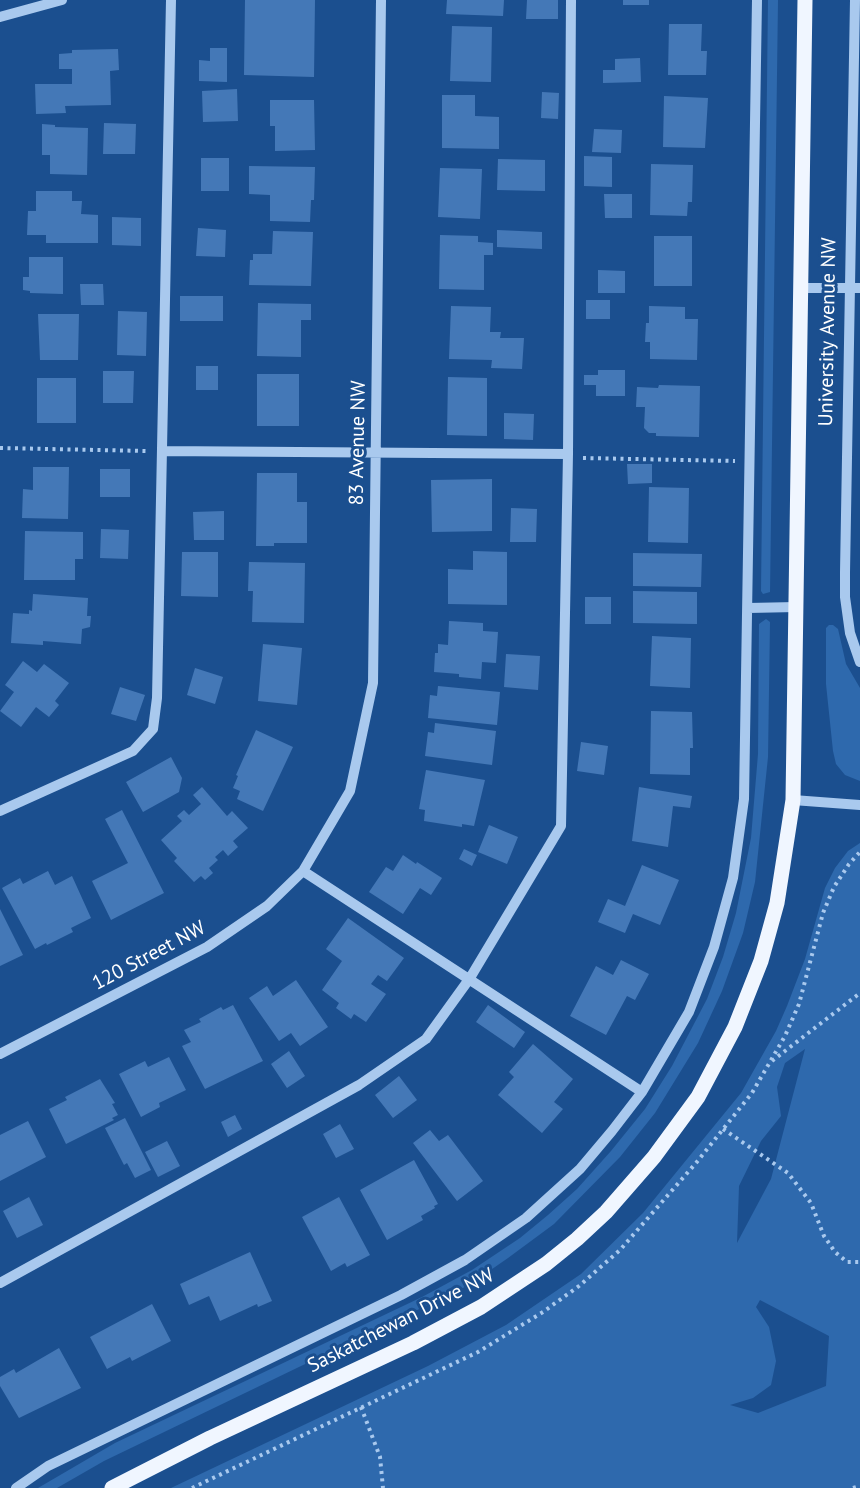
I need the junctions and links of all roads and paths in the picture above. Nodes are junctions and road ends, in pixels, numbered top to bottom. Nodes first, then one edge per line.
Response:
1 (62, 0) edge
2 (171, 0) edge
3 (381, 0) edge
4 (571, 0) edge
5 (757, 0) edge
6 (805, 0) edge
7 (855, 0) edge
8 (0, 17) edge
9 (800, 288) junction
10 (855, 288) edge
11 (0, 448) edge
12 (162, 451) junction
13 (376, 453) junction
14 (568, 456) junction
15 (751, 462) junction
16 (796, 607) junction
17 (748, 608) junction
18 (860, 662) edge
19 (793, 800) junction
20 (860, 805) edge
21 (0, 811) edge
22 (303, 871) junction
23 (470, 978) junction
24 (860, 993) edge
25 (0, 1054) edge
26 (770, 1063) dead end
27 (642, 1092) junction
28 (723, 1130) dead end
29 (860, 1262) edge
30 (0, 1283) edge
31 (361, 1407) dead end
32 (860, 1486) edge
33 (16, 1488) edge
34 (112, 1488) edge
35 (383, 1488) edge
36 (853, 1488) edge

1 - 8 street
2 - 12 street
3 - 13 street, 83 Avenue NW
4 - 14 street
5 - 15 street
6 - 9 main road, University Avenue NW
7 - 10 street, University Avenue NW
9 - 10 street
9 - 16 main road, University Avenue NW
10 - 18 street, University Avenue NW
11 - 12 path
12 - 13 street
12 - 21 street
13 - 14 street
13 - 22 street, 83 Avenue NW
14 - 15 path
14 - 23 street
15 - 17 street
16 - 17 street
16 - 19 main road, University Avenue NW
17 - 27 street
19 - 20 street
19 - 34 main road, Saskatchewan Drive NW
22 - 23 street
22 - 25 street, 120 Street NW
23 - 27 street
23 - 30 street
24 - 26 path
27 - 33 street, Saskatchewan Drive NW
28 - 29 path
31 - 35 path
32 - 36 path

